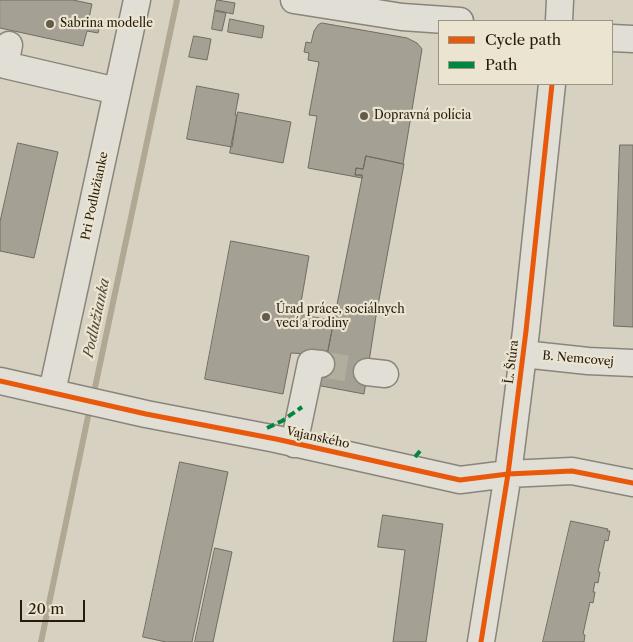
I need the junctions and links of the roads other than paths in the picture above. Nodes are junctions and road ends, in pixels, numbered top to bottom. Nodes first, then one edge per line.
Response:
1 (137, 0) edge
2 (560, 0) edge
3 (297, 1) edge
4 (446, 20) edge
5 (559, 20) edge
6 (613, 38) edge
7 (633, 39) edge
8 (9, 45) dead end
9 (552, 85) edge
10 (117, 91) junction
11 (523, 354) junction
12 (633, 363) edge
13 (321, 364) dead end
14 (0, 381) edge
15 (62, 395) junction
16 (294, 444) junction
17 (508, 474) junction
18 (633, 483) edge
19 (482, 642) edge

1 - 10 street, Pri Podlužianke
2 - 5 street
3 - 4 street
6 - 7 street
8 - 10 street
9 - 11 street, Ľ. Štúra
10 - 15 street, Pri Podlužianke
11 - 12 street, B. Nemcovej
11 - 17 street, Ľ. Štúra
13 - 16 street
14 - 15 street, Vajanského
15 - 16 street, Vajanského
16 - 17 street, Vajanského
17 - 18 street, Vajanského
17 - 19 street, Ľ. Štúra

